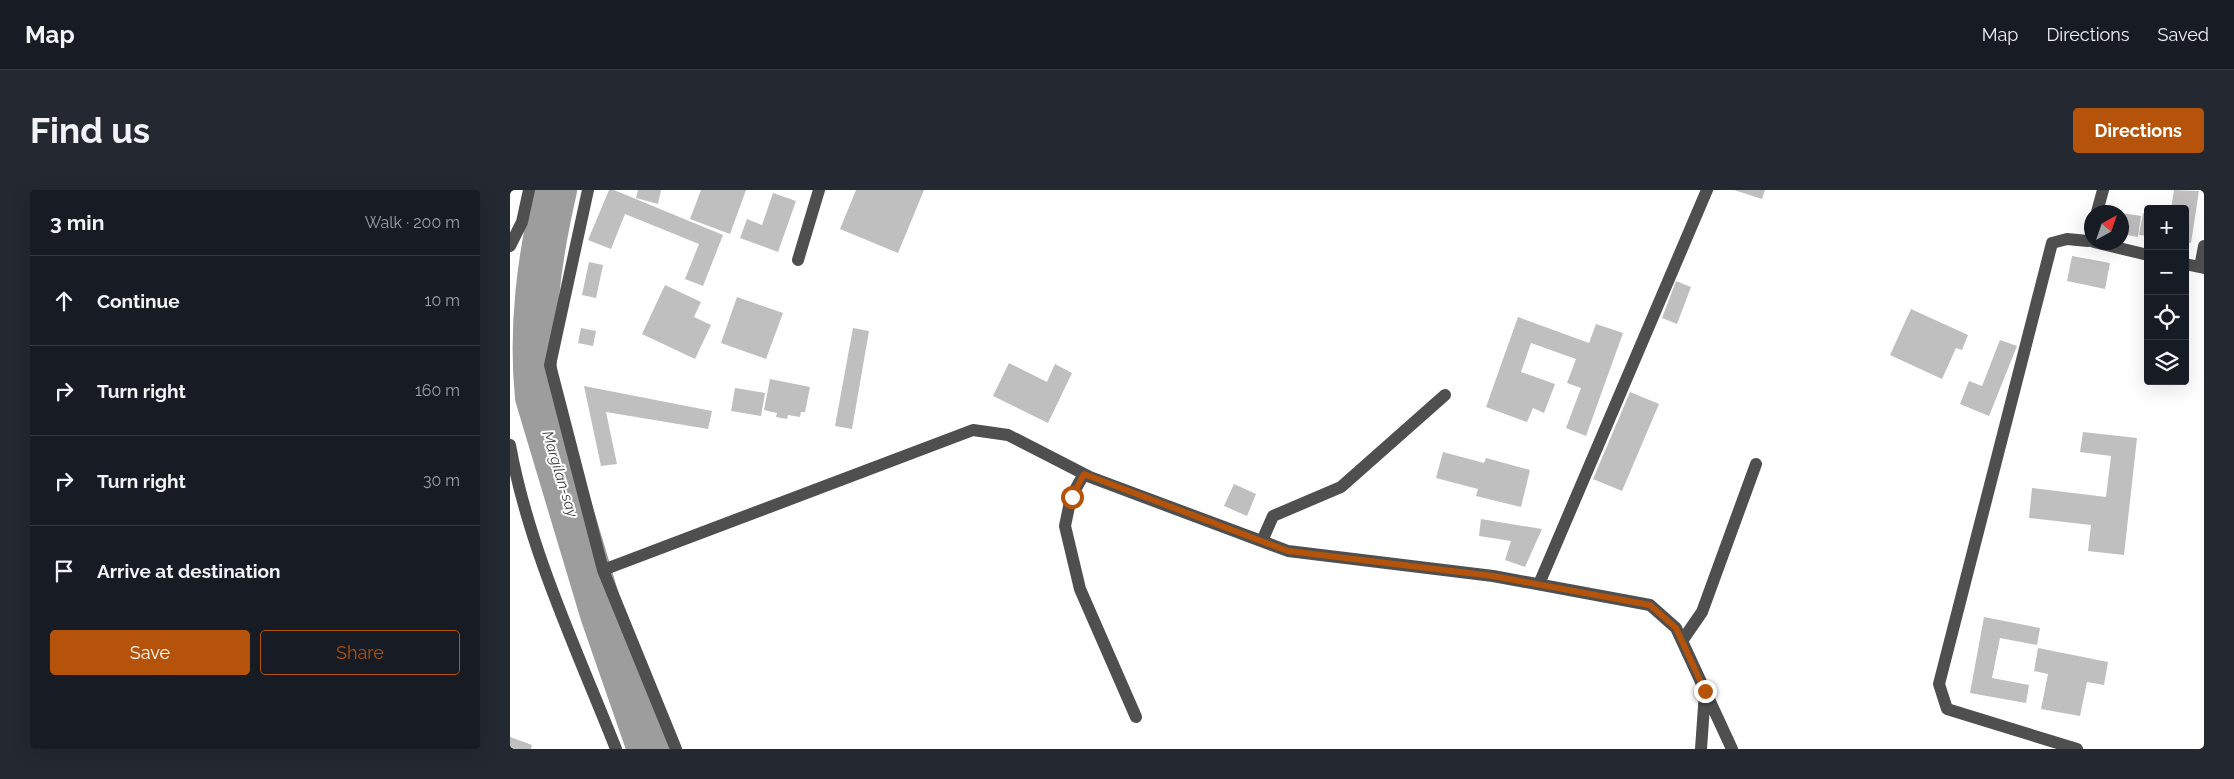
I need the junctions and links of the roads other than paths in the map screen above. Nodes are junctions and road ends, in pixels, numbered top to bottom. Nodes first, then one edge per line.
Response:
1 (529, 190) edge
2 (588, 190) edge
3 (819, 190) edge
4 (1707, 190) edge
5 (2103, 190) edge
6 (2099, 205) edge
7 (2084, 239) edge
8 (510, 246) edge
9 (2204, 246) edge
10 (2129, 250) edge
11 (2144, 254) edge
12 (798, 260) dead end
13 (2189, 265) edge
14 (2202, 267) edge
15 (1446, 394) dead end
16 (510, 445) edge
17 (1756, 464) dead end
18 (1084, 474) junction
19 (1262, 541) junction
20 (603, 570) junction
21 (1539, 584) junction
22 (1682, 641) junction
23 (1705, 691) junction
24 (1136, 717) dead end
25 (616, 749) edge
26 (676, 749) edge
27 (1701, 749) edge
28 (1732, 749) edge
29 (2077, 749) edge

1 - 8 lane
2 - 20 lane
3 - 12 lane
4 - 21 lane
5 - 6 lane
7 - 29 lane
9 - 14 lane
10 - 11 lane
13 - 14 lane
15 - 19 lane
16 - 25 lane
17 - 22 lane
18 - 19 lane
18 - 20 lane
18 - 24 lane
19 - 21 lane
20 - 26 lane
21 - 22 lane
22 - 23 lane
23 - 27 lane
23 - 28 lane

